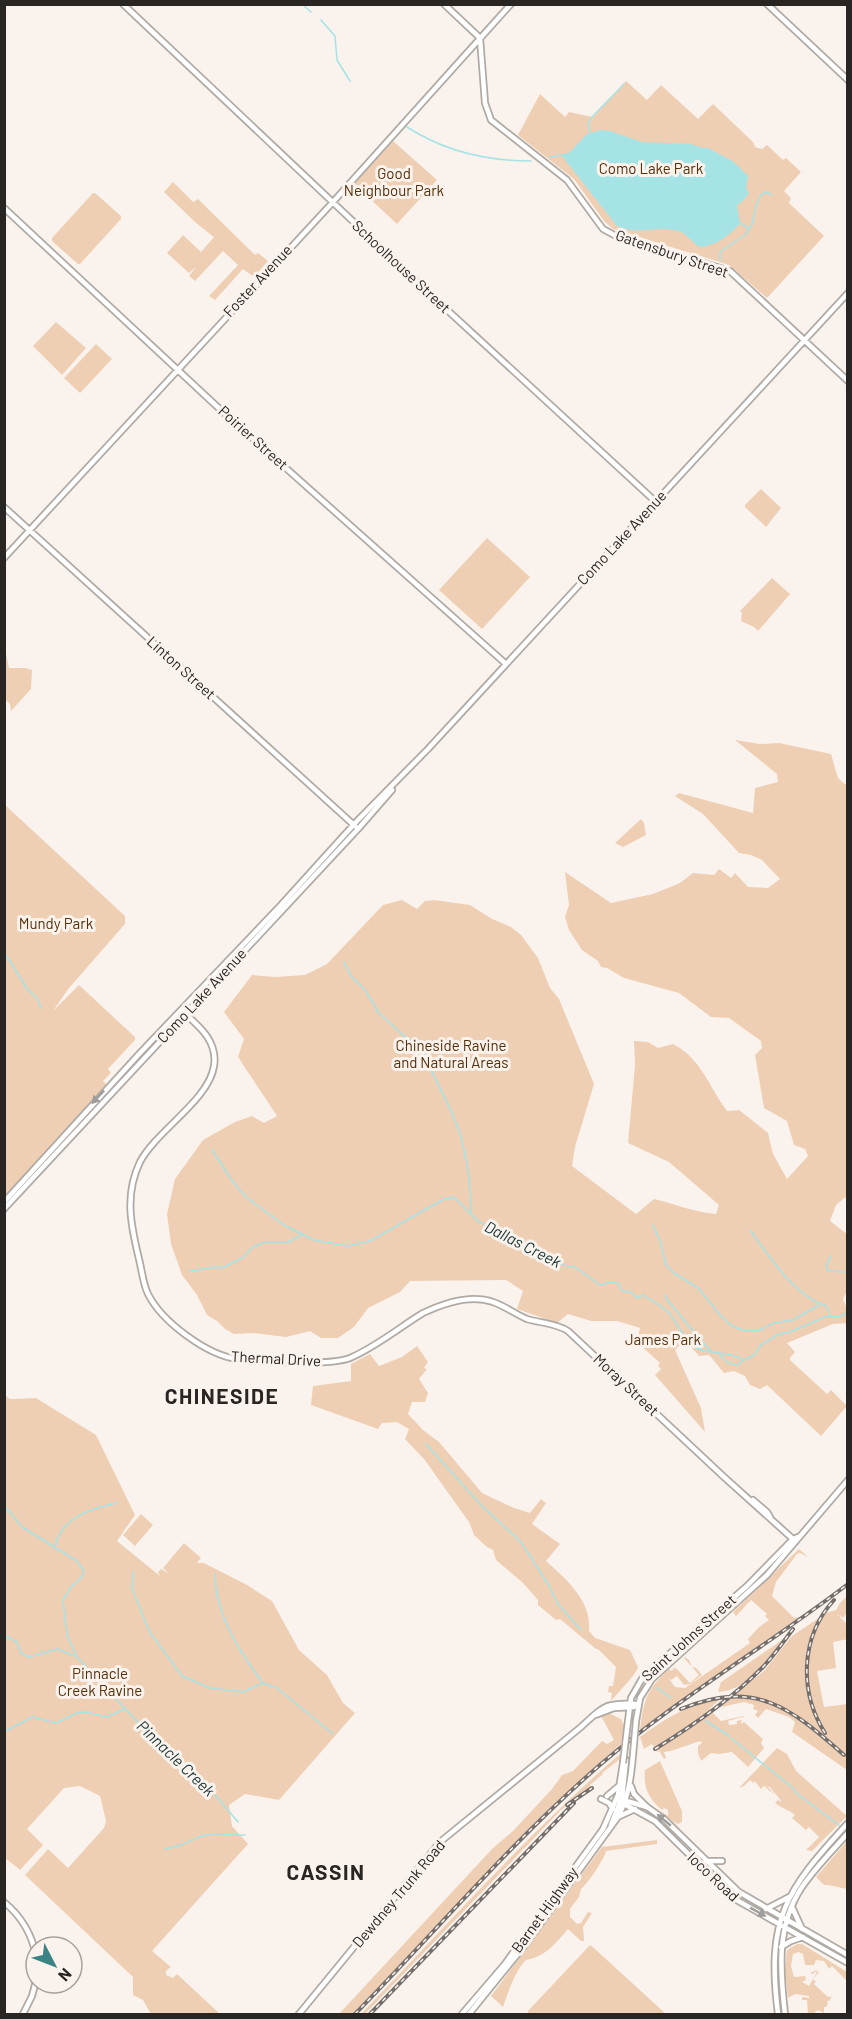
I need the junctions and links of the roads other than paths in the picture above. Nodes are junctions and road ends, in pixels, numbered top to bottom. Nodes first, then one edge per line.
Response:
1 (123, 4) edge
2 (444, 4) edge
3 (511, 4) edge
4 (766, 4) edge
5 (480, 38) junction
6 (848, 80) edge
7 (333, 202) junction
8 (4, 208) edge
9 (848, 293) edge
10 (804, 339) junction
11 (177, 370) junction
12 (848, 381) edge
13 (656, 502) junction
14 (4, 507) edge
15 (30, 530) junction
16 (4, 558) edge
17 (506, 664) junction
18 (397, 782) junction
19 (354, 825) junction
20 (358, 829) junction
21 (182, 1011) junction
22 (186, 1015) junction
23 (4, 1202) edge
24 (4, 1209) edge
25 (553, 1325) joint
26 (848, 1480) edge
27 (796, 1539) junction
28 (630, 1705) junction
29 (638, 1706) junction
30 (625, 1761) junction
31 (620, 1785) junction
32 (630, 1785) junction
33 (607, 1796) dead end
34 (601, 1799) dead end
35 (621, 1801) junction
36 (647, 1807) junction
37 (613, 1809) junction
38 (635, 1809) junction
39 (618, 1817) junction
40 (848, 1823) edge
41 (610, 1828) junction
42 (848, 1833) edge
43 (706, 1861) junction
44 (722, 1861) dead end
45 (789, 1897) junction
46 (4, 1902) edge
47 (792, 1907) junction
48 (766, 1909) junction
49 (781, 1917) junction
50 (786, 1920) junction
51 (778, 1924) junction
52 (785, 1926) junction
53 (802, 1929) junction
54 (30, 1935) edge
55 (804, 1937) junction
56 (781, 1947) junction
57 (848, 1955) edge
58 (848, 1963) edge
59 (32, 1995) edge
60 (23, 2014) edge
61 (299, 2014) edge
62 (462, 2014) edge
63 (469, 2014) edge
64 (778, 2014) edge
65 (785, 2014) edge

1 - 7 main road, Schoolhouse Street
2 - 5 main road
3 - 5 main road, Foster Avenue
4 - 6 main road
5 - 7 main road, Foster Avenue
5 - 10 main road, Gatensbury Street
7 - 11 main road, Foster Avenue
7 - 13 main road, Schoolhouse Street
8 - 11 main road, Poirier Street
9 - 10 main road, Como Lake Avenue
10 - 12 main road, Gatensbury Street
10 - 13 main road, Como Lake Avenue
11 - 15 main road, Foster Avenue
11 - 17 main road, Poirier Street
13 - 17 main road, Como Lake Avenue
14 - 15 main road, Linton Street
15 - 16 main road, Foster Avenue
15 - 19 main road, Linton Street
17 - 18 main road, Como Lake Avenue
18 - 19 main road, Como Lake Avenue
18 - 20 main road, Como Lake Avenue
19 - 20 main road, Linton Street
19 - 21 main road, Como Lake Avenue
20 - 22 main road, Como Lake Avenue
21 - 22 main road, Thermal Drive
21 -> 23 main road, Como Lake Avenue
22 - 24 main road, Como Lake Avenue
22 - 25 main road, Thermal Drive
25 - 27 main road, Moray Street
26 - 27 main road, Saint Johns Street
27 - 28 main road, Saint Johns Street
27 - 29 main road, Saint Johns Street
28 - 29 main road, Dewdney Trunk Road
28 - 30 main road, Saint Johns Street, bridge
28 - 61 main road, Dewdney Trunk Road
29 - 32 main road, Saint Johns Street, bridge
30 - 31 main road, Saint Johns Street
30 - 35 main road
31 - 33 main road
31 - 35 main road, Saint Johns Street
32 - 35 main road, Saint Johns Street
32 - 36 main road
34 - 37 main road
35 - 36 main road, Ioco Road
35 - 37 main road, Barnet Highway
35 - 38 main road, Ioco Road
35 - 39 main road, Barnet Highway
35 - 41 main road
43 -> 36 main road, Ioco Road
37 - 62 main road, Barnet Highway
38 - 39 main road
38 -> 51 main road, Ioco Road
39 - 41 main road, Barnet Highway
40 - 45 main road
41 - 63 main road, Barnet Highway
42 - 47 main road
43 - 44 main road
43 - 48 main road, Ioco Road
45 - 48 main road
45 - 49 main road
46 - 54 main road
47 - 50 main road
47 - 53 main road
48 - 49 main road, Ioco Road
49 - 50 main road, Ioco Road
49 - 51 main road
50 - 52 main road
50 - 53 main road, Ioco Road
51 - 52 main road, Ioco Road
51 - 64 main road
52 - 55 main road, Ioco Road
52 - 56 main road
53 - 57 main road, Ioco Road
55 - 56 main road
55 - 58 main road, Ioco Road
56 - 65 main road
59 - 60 main road

